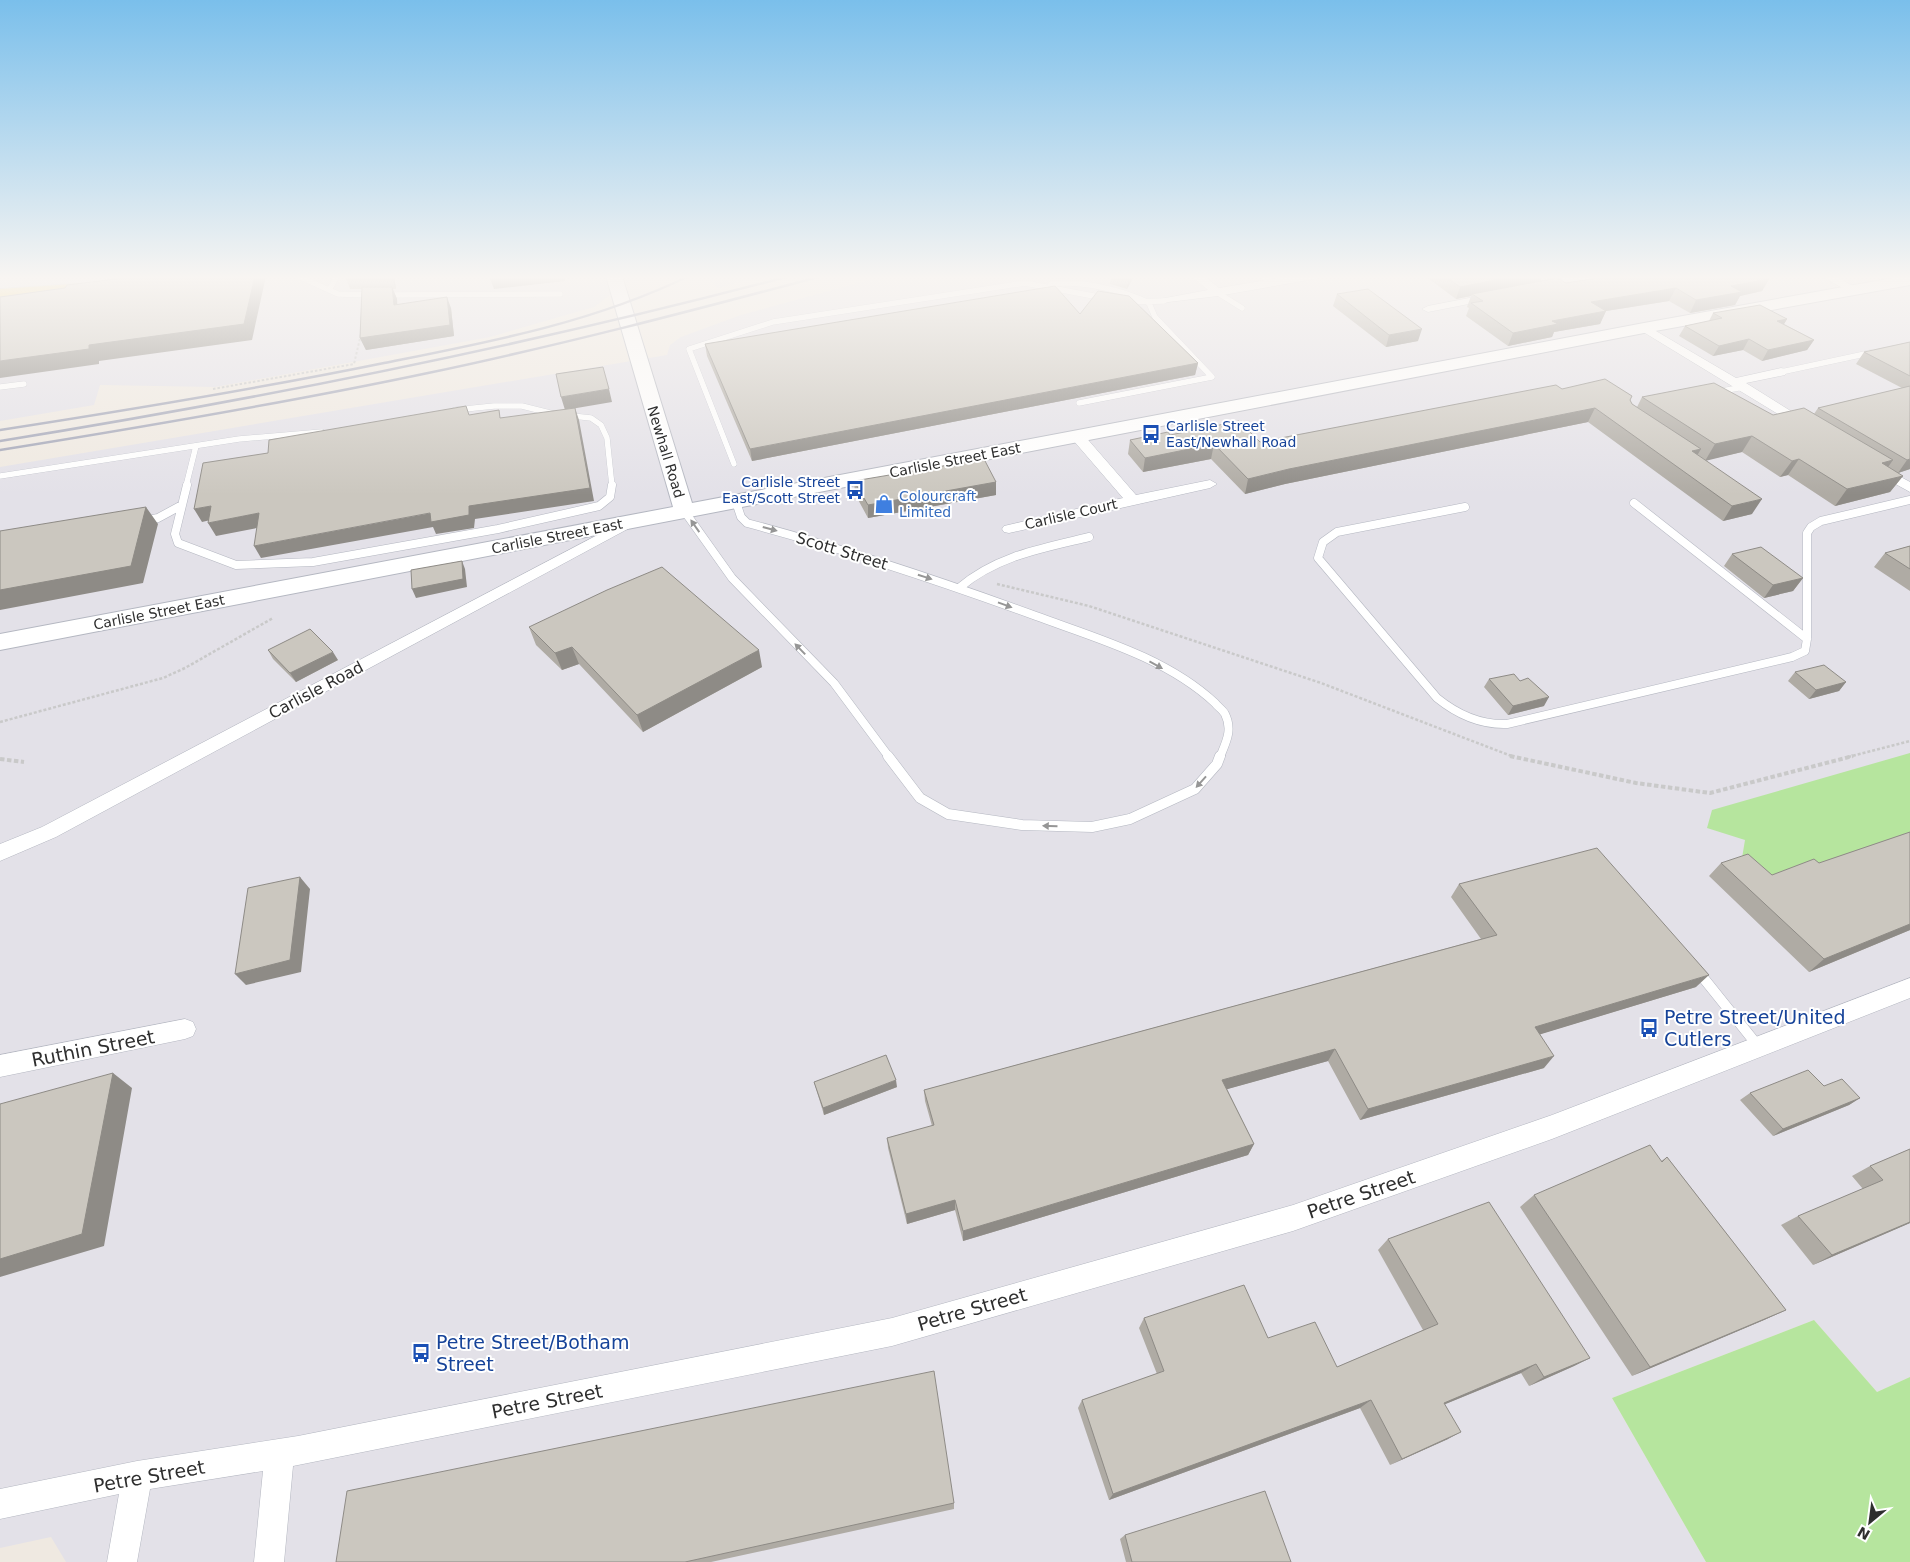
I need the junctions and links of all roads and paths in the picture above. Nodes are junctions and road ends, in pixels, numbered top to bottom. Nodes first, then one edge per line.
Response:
1 (358, 349) edge
2 (636, 349) edge
3 (689, 349) edge
4 (1185, 349) edge
5 (1536, 349) edge
6 (1679, 349) edge
7 (1882, 350) edge
8 (1781, 372) joint
9 (24, 384) dead end
10 (1739, 384) junction
11 (0, 387) edge
12 (213, 389) dead end
13 (1707, 394) edge
14 (1079, 402) edge
15 (445, 412) edge
16 (331, 430) edge
17 (1818, 433) edge
18 (1078, 437) junction
19 (196, 446) junction
20 (1868, 463) edge
21 (734, 464) dead end
22 (0, 476) edge
23 (1210, 484) dead end
24 (1910, 488) edge
25 (1133, 500) junction
26 (1910, 500) edge
27 (736, 502) junction
28 (1634, 503) dead end
29 (182, 505) junction
30 (1465, 507) dead end
31 (684, 512) junction
32 (630, 522) junction
33 (131, 523) edge
34 (1008, 529) dead end
35 (1089, 537) dead end
36 (1008, 585) dead end
37 (959, 588) junction
38 (1040, 593) dead end
39 (273, 618) dead end
40 (1807, 640) junction
41 (0, 642) edge
42 (0, 722) edge
43 (0, 760) edge
44 (24, 762) dead end
45 (0, 853) edge
46 (1690, 962) edge
47 (1910, 988) edge
48 (185, 1029) dead end
49 (1758, 1046) junction
50 (0, 1066) edge
51 (279, 1454) junction
52 (137, 1476) junction
53 (0, 1504) edge
54 (122, 1562) edge
55 (269, 1562) edge

1 - 12 path
2 - 31 main road, Newhall Road
3 - 21 lane
4 - 14 lane
5 - 18 main road, Carlisle Street East
6 - 10 street
7 - 8 lane
8 - 10 street
9 - 11 lane
10 - 13 lane
10 - 17 street
15 - 29 lane
16 - 19 lane
18 - 25 street, Carlisle Court
18 - 27 main road, Carlisle Street East
19 - 22 lane
19 - 29 lane
20 - 24 street
23 - 25 street, Carlisle Court
25 - 34 street, Carlisle Court
26 - 40 lane
27 - 31 main road, Carlisle Street East
27 -> 37 lane, Scott Street
28 - 40 lane
29 - 33 lane
30 - 40 lane
31 - 32 main road, Carlisle Street East
37 -> 31 lane, Scott Street
32 - 41 main road, Carlisle Street East
32 - 45 street, Carlisle Road
35 - 37 lane
36 - 38 path
39 - 42 path
43 - 44 path
46 - 49 lane
47 - 49 street, Petre Street
48 - 50 street, Ruthin Street
49 - 51 street, Petre Street
51 - 52 street, Petre Street
51 - 55 street
52 - 53 street, Petre Street
52 - 54 street

